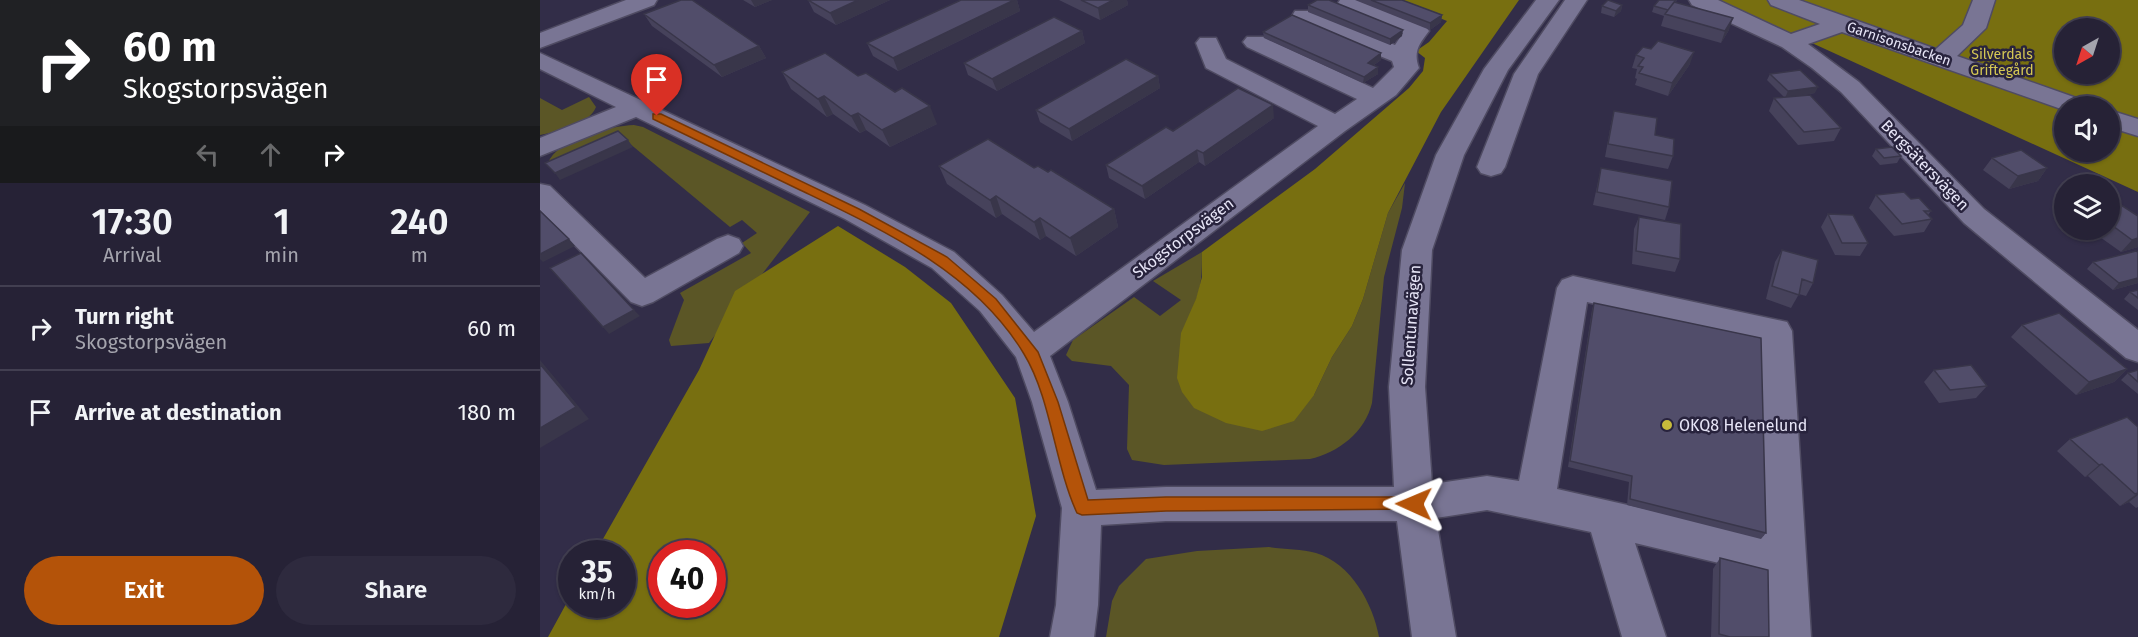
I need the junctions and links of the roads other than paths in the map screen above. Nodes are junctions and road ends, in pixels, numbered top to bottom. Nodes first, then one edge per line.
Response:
1 (646, 0) edge
2 (1548, 0) edge
3 (1576, 0) edge
4 (1700, 0) edge
5 (1779, 0) edge
6 (1984, 0) edge
7 (1349, 3) dead end
8 (1303, 16) dead end
9 (1842, 24) junction
10 (540, 40) edge
11 (1255, 42) dead end
12 (1790, 42) junction
13 (1208, 43) dead end
14 (1940, 58) junction
15 (540, 60) edge
16 (1405, 63) junction
17 (1375, 98) junction
18 (2054, 98) edge
19 (637, 107) junction
20 (2120, 122) edge
21 (1336, 125) junction
22 (2138, 128) edge
23 (540, 148) edge
24 (1491, 167) dead end
25 (540, 193) edge
26 (728, 246) dead end
27 (2138, 349) edge
28 (1031, 352) junction
29 (1535, 501) junction
30 (1414, 504) junction
31 (1082, 508) junction
32 (1607, 518) junction
33 (1785, 560) junction
34 (1072, 637) edge
35 (1434, 637) edge
36 (1644, 637) edge
37 (1789, 637) edge

1 - 10 street
2 - 30 street, Sollentunavägen
3 - 24 street
4 - 12 street, Bergsätersvägen
5 - 9 street
6 - 14 street
7 - 16 street, Skogstorpsvägen
8 - 16 street
9 - 12 street, Garnisonsbacken
9 - 14 street, Garnisonsbacken
11 - 17 street
12 - 27 street, Bergsätersvägen
13 - 21 street
14 - 18 street, Garnisonsbacken
15 - 19 street
16 - 17 street, Skogstorpsvägen
17 - 21 street, Skogstorpsvägen
19 - 23 street
19 - 28 street
20 - 22 street
21 - 28 street, Skogstorpsvägen
25 - 26 street
28 - 31 street
29 - 30 street
29 - 32 street
29 - 33 street
30 - 31 street
30 - 35 street, Sollentunavägen
31 - 34 street
32 - 33 street
32 - 36 street
33 - 37 street

